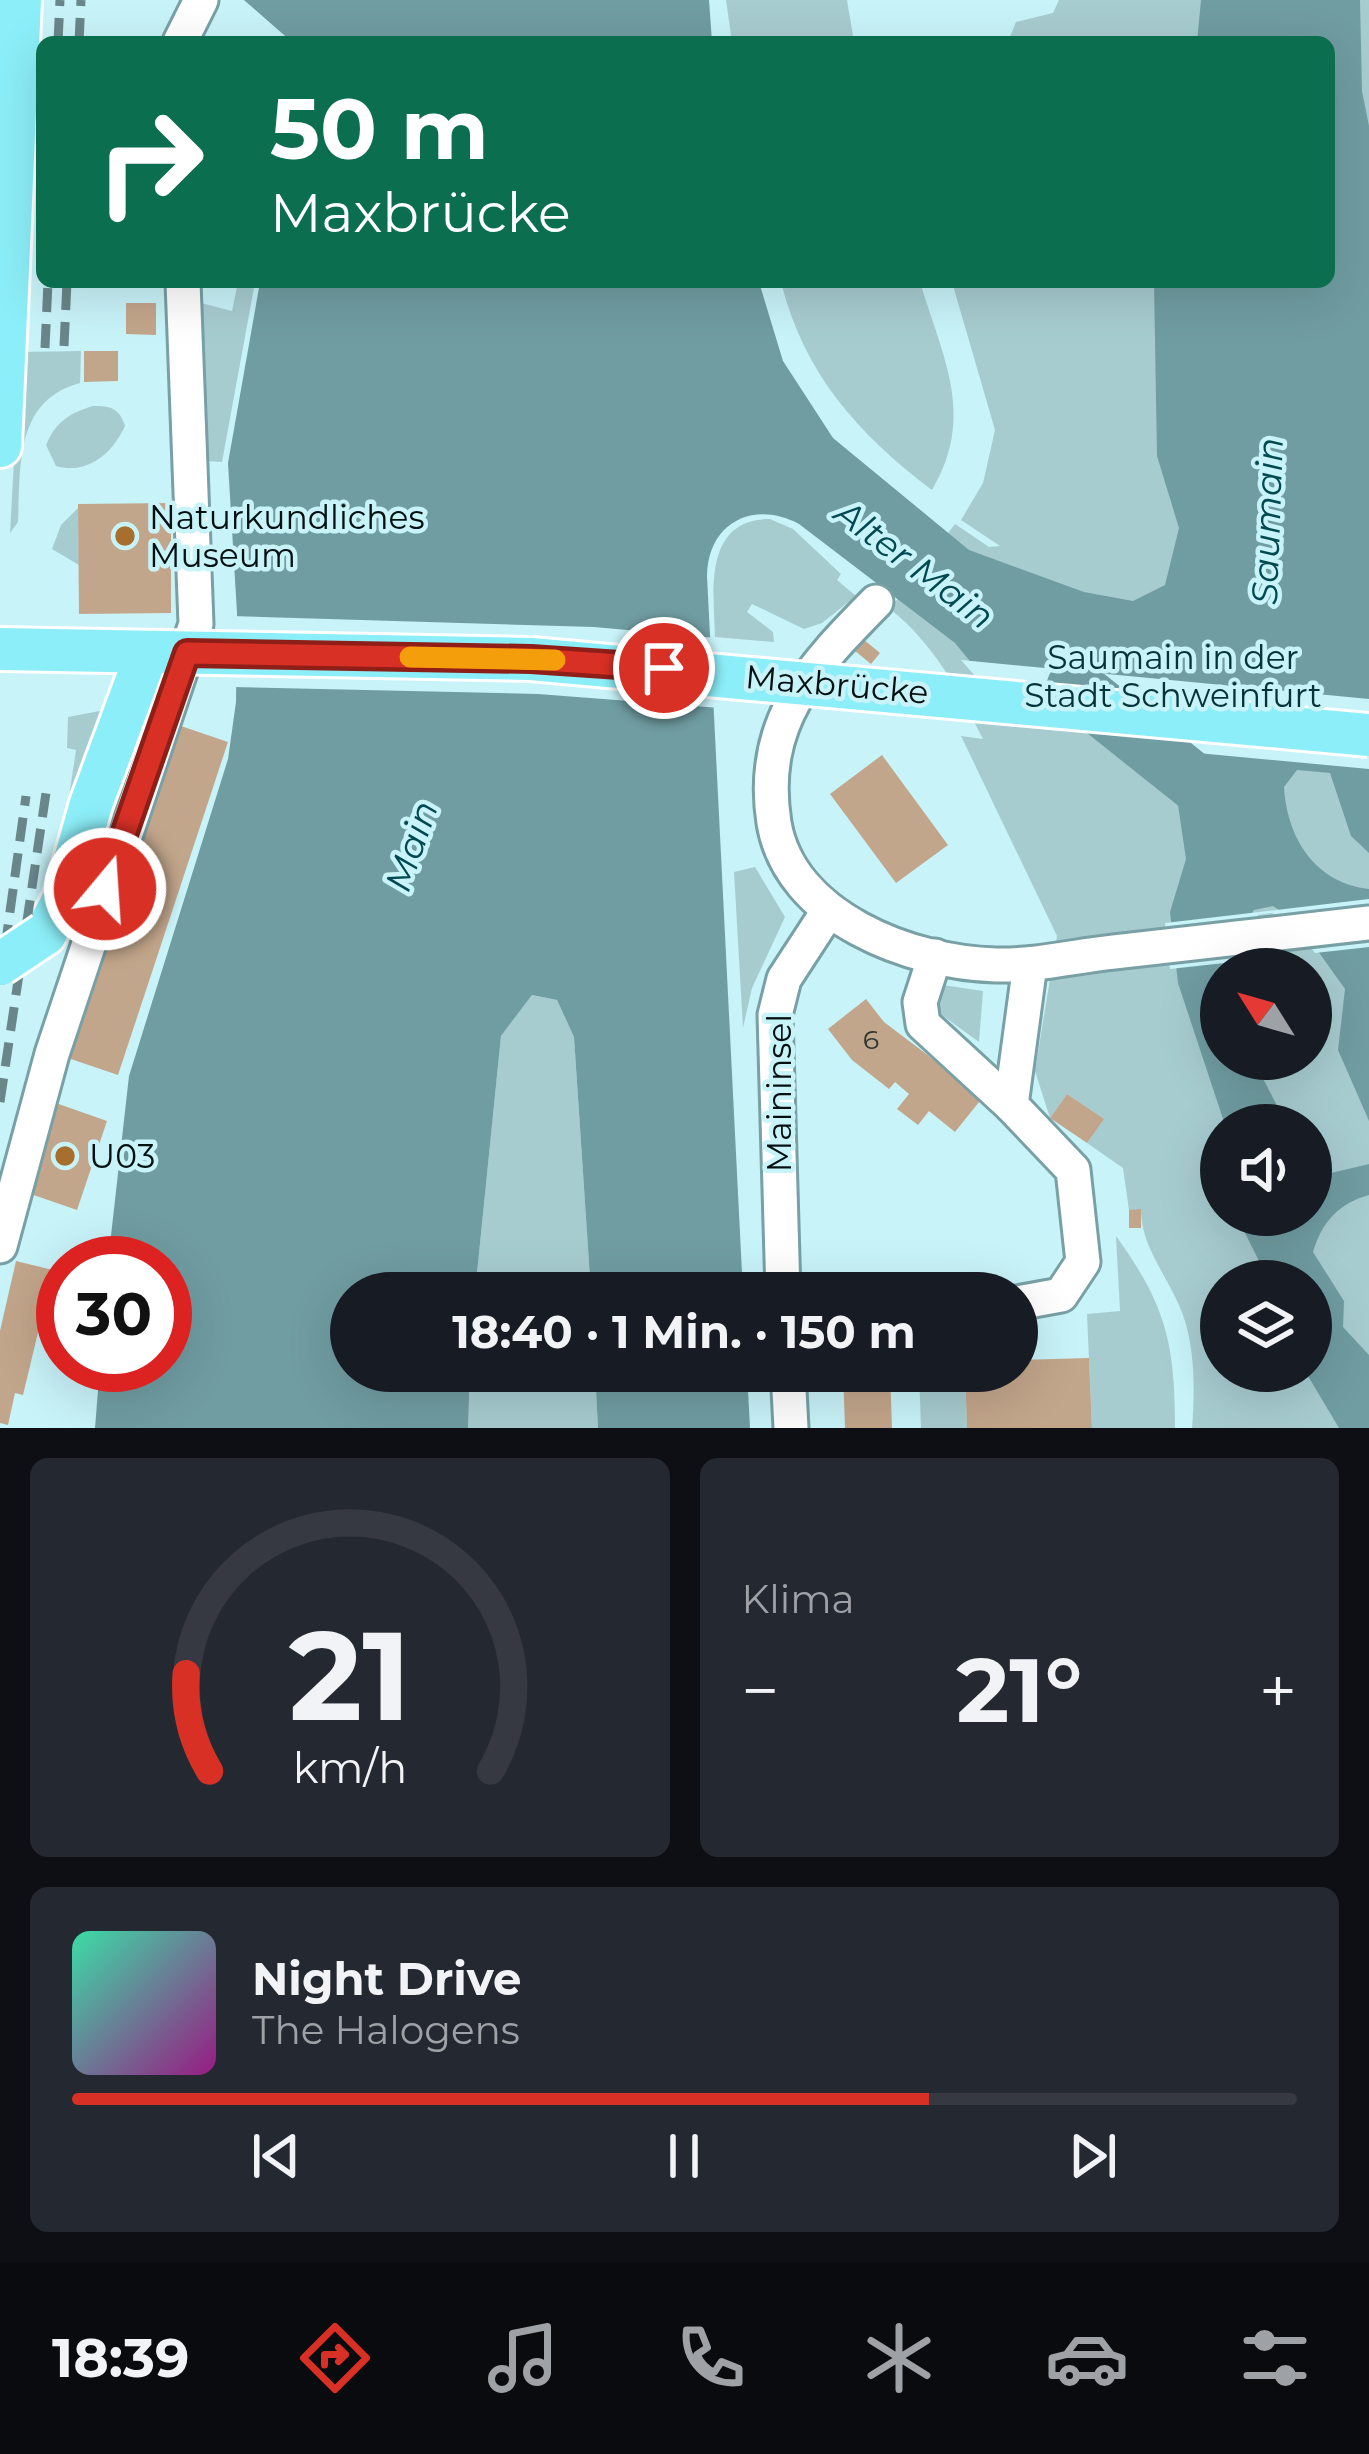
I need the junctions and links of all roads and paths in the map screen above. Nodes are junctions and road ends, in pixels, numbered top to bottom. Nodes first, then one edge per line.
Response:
1 (20, 0) edge
2 (201, 0) edge
3 (183, 36) edge
4 (183, 288) edge
5 (0, 446) edge
6 (876, 602) dead end
7 (0, 649) edge
8 (167, 653) junction
9 (1369, 735) edge
10 (830, 910) junction
11 (1369, 923) edge
12 (935, 956) junction
13 (0, 964) edge
14 (1030, 964) junction
15 (1011, 1105) junction
16 (0, 1246) edge
17 (782, 1272) edge
18 (1038, 1299) edge
19 (789, 1392) edge
20 (791, 1428) edge

1 - 5 main road
2 - 3 street
4 - 8 street
6 - 10 street
7 - 8 main road, Maxbrücke
8 - 9 main road, Maxbrücke, bridge
8 - 13 main road, bridge
8 - 16 street
10 - 12 street
10 - 17 street, Maininsel
11 - 14 street
12 - 14 street
12 - 15 street
14 - 15 street
15 - 18 street
19 - 20 street

